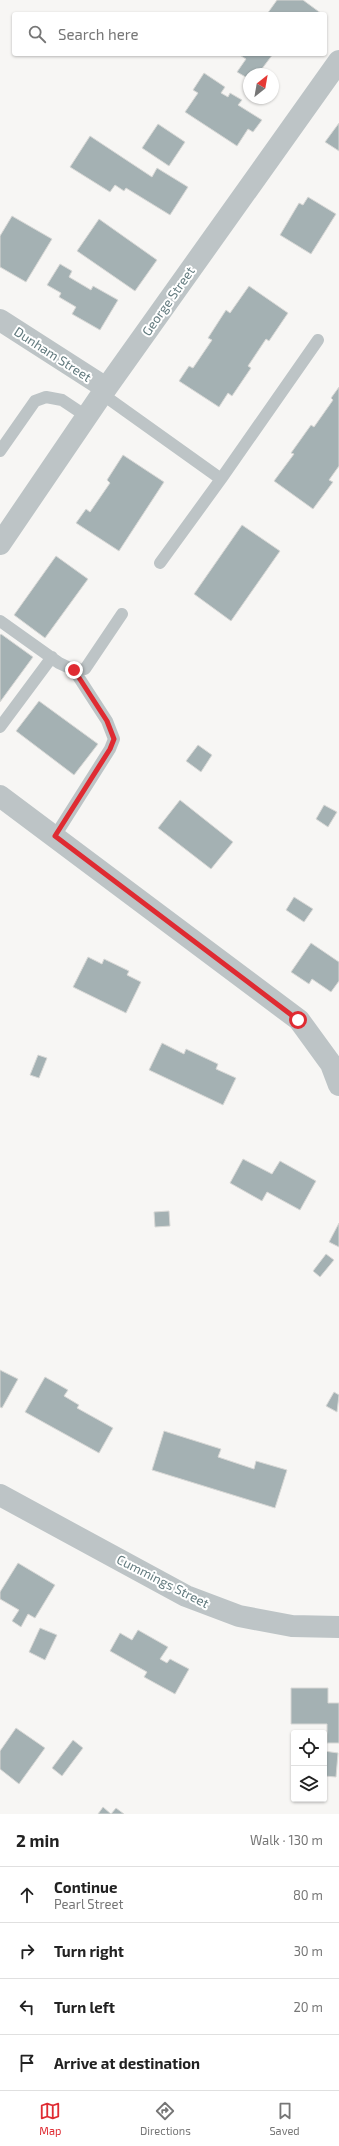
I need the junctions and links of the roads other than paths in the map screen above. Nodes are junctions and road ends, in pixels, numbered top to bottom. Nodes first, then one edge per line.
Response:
1 (339, 61) edge
2 (0, 320) edge
3 (318, 340) dead end
4 (104, 391) junction
5 (86, 416) junction
6 (0, 451) edge
7 (221, 479) junction
8 (0, 544) edge
9 (160, 563) dead end
10 (122, 614) dead end
11 (0, 621) edge
12 (52, 657) junction
13 (74, 670) junction
14 (0, 727) edge
15 (0, 796) edge
16 (55, 836) junction
17 (335, 1059) edge
18 (339, 1085) edge
19 (0, 1495) edge
20 (339, 1627) edge

1 - 4 street, George Street
2 - 4 street, Dunham Street
3 - 7 lane
4 - 5 street, George Street
4 - 7 lane
5 - 6 lane
5 - 8 street, George Street
7 - 9 lane
10 - 13 lane
11 - 12 lane
12 - 13 lane
12 - 14 lane
13 - 16 lane
15 - 16 street
16 - 17 street
17 - 18 street
19 - 20 street, Cummings Street

